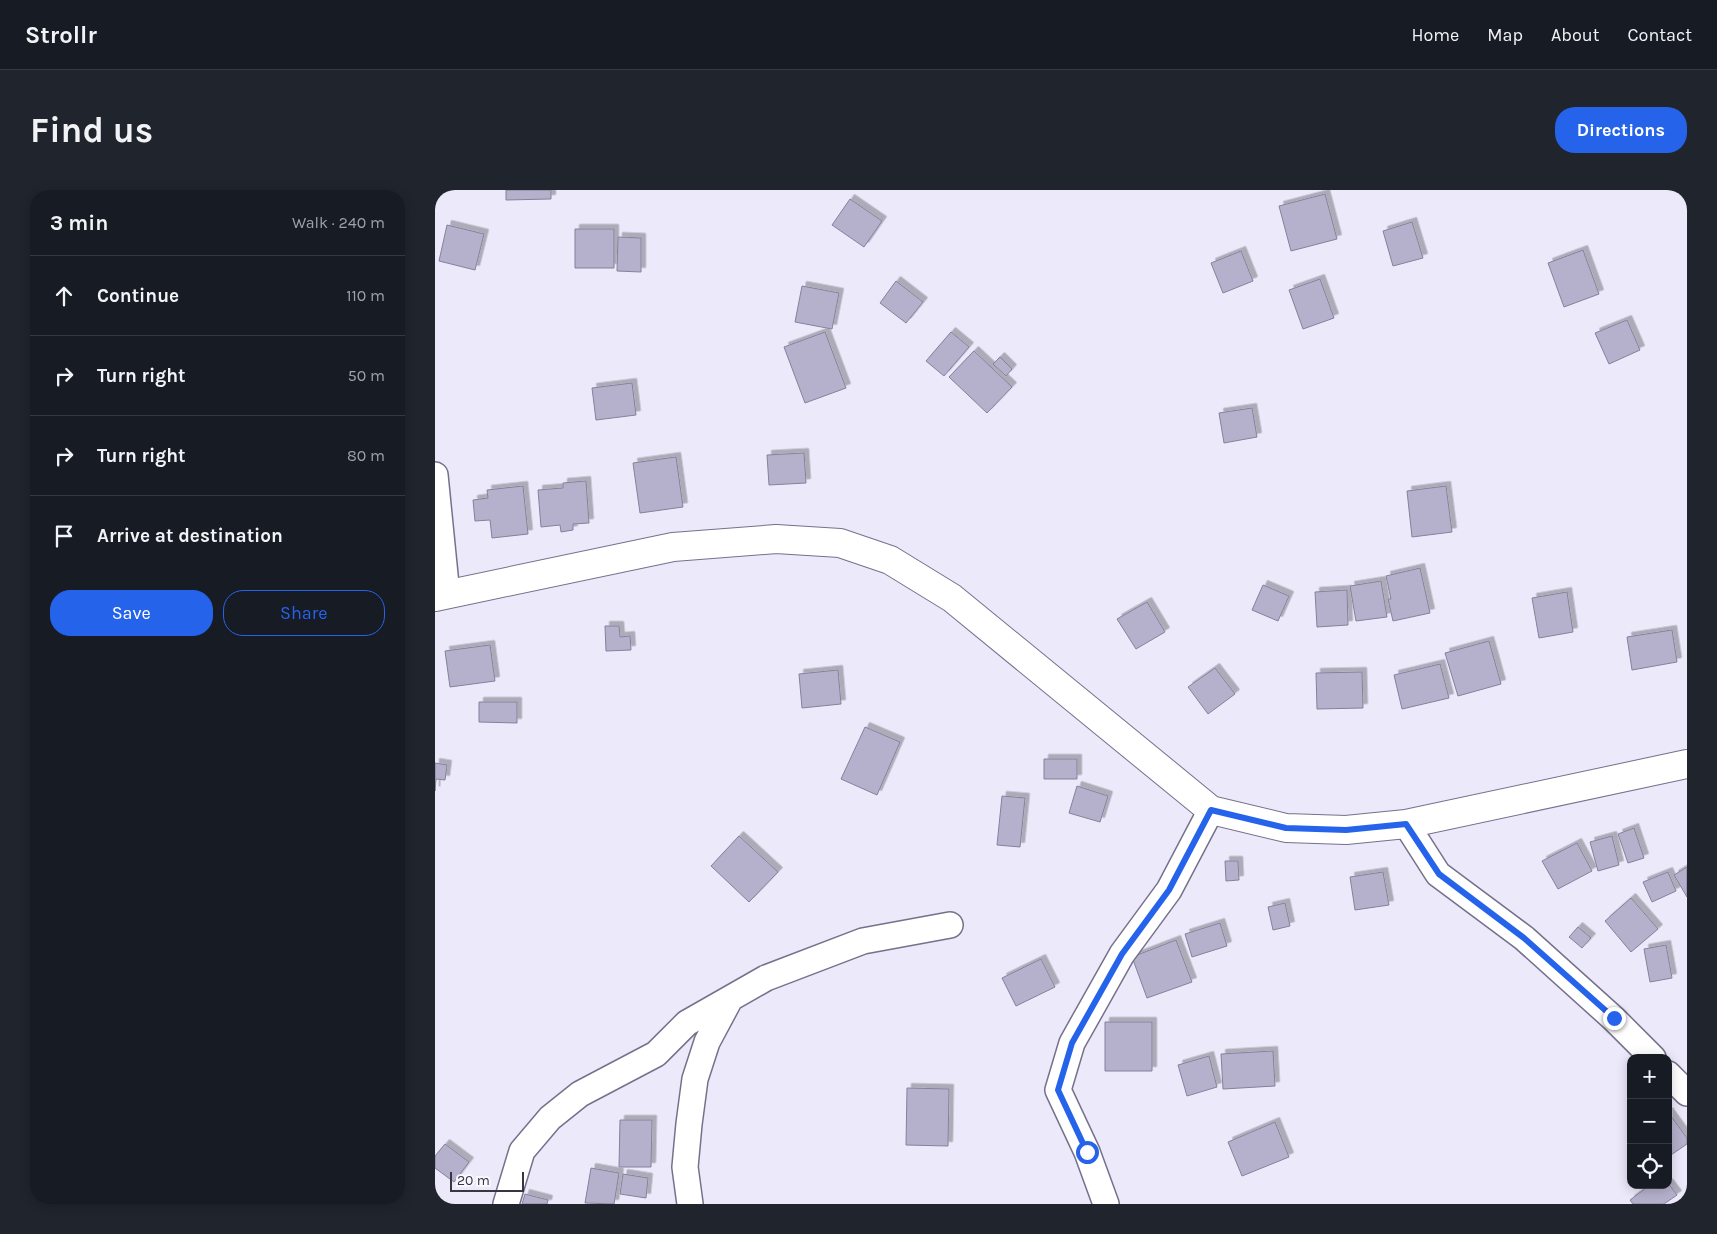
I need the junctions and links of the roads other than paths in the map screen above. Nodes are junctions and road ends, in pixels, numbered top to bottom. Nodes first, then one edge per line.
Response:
1 (435, 475) edge
2 (441, 596) edge
3 (1687, 764) edge
4 (1211, 810) junction
5 (1406, 824) junction
6 (950, 925) dead end
7 (730, 999) junction
8 (1649, 1054) edge
9 (1672, 1078) edge
10 (1687, 1092) edge
11 (506, 1204) edge
12 (690, 1204) edge
13 (1106, 1204) edge

1 - 2 street
2 - 4 main road
3 - 5 main road
4 - 5 main road
4 - 13 street
5 - 8 street
6 - 7 street
7 - 11 street
7 - 12 street
9 - 10 street

